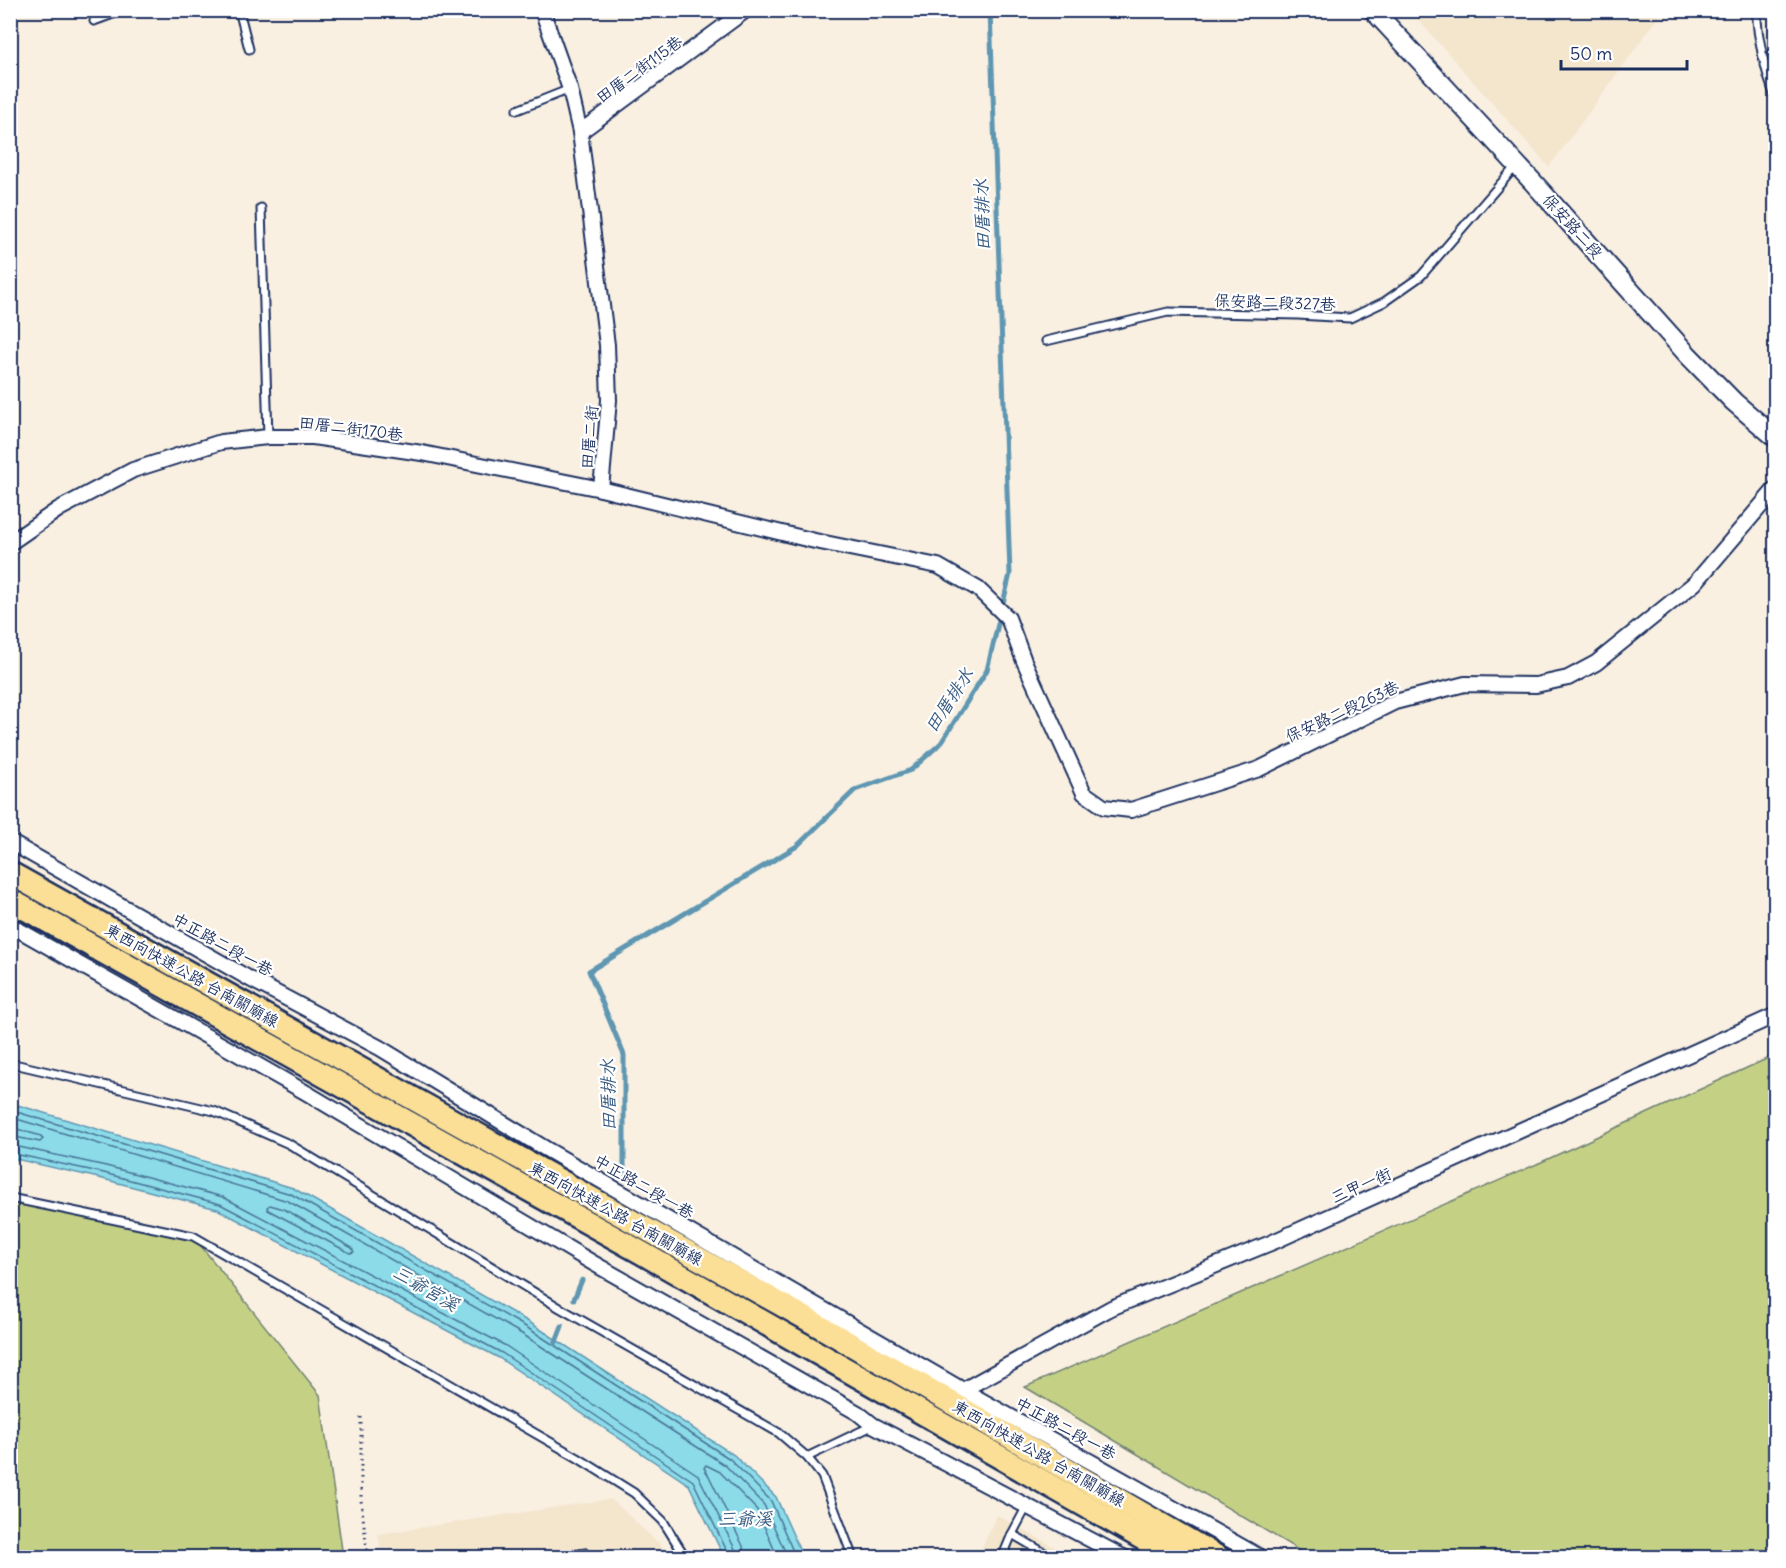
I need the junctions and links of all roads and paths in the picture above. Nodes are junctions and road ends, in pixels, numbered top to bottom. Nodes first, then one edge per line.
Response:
1 (124, 10) edge
2 (239, 10) edge
3 (542, 10) edge
4 (746, 10) edge
5 (1373, 10) edge
6 (1756, 10) edge
7 (94, 21) dead end
8 (249, 49) dead end
9 (570, 89) junction
10 (1776, 100) edge
11 (517, 110) dead end
12 (580, 132) junction
13 (1517, 165) junction
14 (261, 208) dead end
15 (1046, 342) dead end
16 (268, 437) junction
17 (1776, 438) edge
18 (1776, 488) edge
19 (601, 489) junction
20 (10, 543) edge
21 (1003, 613) joint
22 (10, 842) edge
23 (10, 873) edge
24 (10, 900) edge
25 (10, 925) edge
26 (1776, 1015) edge
27 (10, 1063) edge
28 (10, 1198) edge
29 (963, 1390) junction
30 (361, 1417) dead end
31 (873, 1425) junction
32 (807, 1457) junction
33 (1027, 1506) junction
34 (1012, 1534) junction
35 (368, 1557) edge
36 (686, 1557) edge
37 (853, 1557) edge
38 (1002, 1557) edge
39 (1053, 1557) edge
40 (1125, 1557) edge
41 (1177, 1557) edge
42 (1219, 1557) edge
43 (1262, 1557) edge

1 - 7 lane
2 - 8 lane
3 - 9 street, 田厝二街
4 - 12 street, 田厝二街115巷
5 - 13 street, 保安路二段
6 - 10 lane
9 - 11 lane
9 - 12 street, 田厝二街
12 - 19 street, 田厝二街
13 - 15 lane, 保安路二段327巷
13 - 17 street, 保安路二段
14 - 16 lane
16 - 19 street, 田厝二街170巷
16 - 20 street, 田厝二街170巷
18 - 21 street, 保安路二段263巷
19 - 21 street, 田厝二街
22 - 29 street, 中正路二段一巷
23 - 42 highway, 東西向快速公路 台南關廟線
24 - 41 highway, 東西向快速公路 台南關廟線
25 - 31 street
26 - 29 street, 三甲一街
27 - 32 lane
28 - 36 lane
29 - 43 street, 中正路二段一巷
30 - 35 path
31 - 32 lane
31 - 33 street
32 - 37 lane
33 - 34 lane
33 - 40 street
34 - 38 lane
34 - 39 lane

